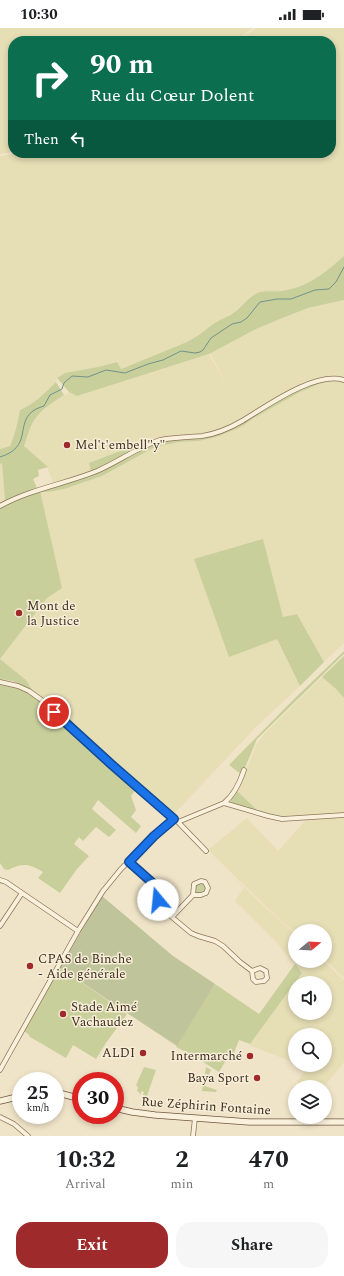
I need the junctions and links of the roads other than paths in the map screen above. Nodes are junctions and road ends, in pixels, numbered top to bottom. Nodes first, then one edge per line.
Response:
1 (344, 380) edge
2 (0, 506) edge
3 (0, 682) edge
4 (244, 770) dead end
5 (224, 803) junction
6 (344, 815) edge
7 (176, 820) junction
8 (206, 851) dead end
9 (129, 862) junction
10 (0, 880) edge
11 (22, 893) junction
12 (192, 895) dead end
13 (172, 917) junction
14 (1, 924) edge
15 (78, 931) junction
16 (252, 971) dead end
17 (0, 1070) edge
18 (12, 1098) edge
19 (0, 1101) edge
20 (124, 1110) edge
21 (0, 1117) edge
22 (195, 1118) junction
23 (344, 1122) edge
24 (28, 1136) edge
25 (193, 1136) edge

1 - 2 street
3 - 7 street
4 - 5 street
5 - 6 street
5 - 7 street
7 - 8 street
7 - 9 street
9 - 13 street
9 - 15 street
10 - 11 street
11 - 14 street
11 - 15 street
12 - 13 street
13 - 16 street
15 - 17 street
18 - 19 main road
20 - 22 main road, Rue Zéphirin Fontaine
21 - 24 street
22 - 23 main road, Rue Zéphirin Fontaine
22 - 25 street

